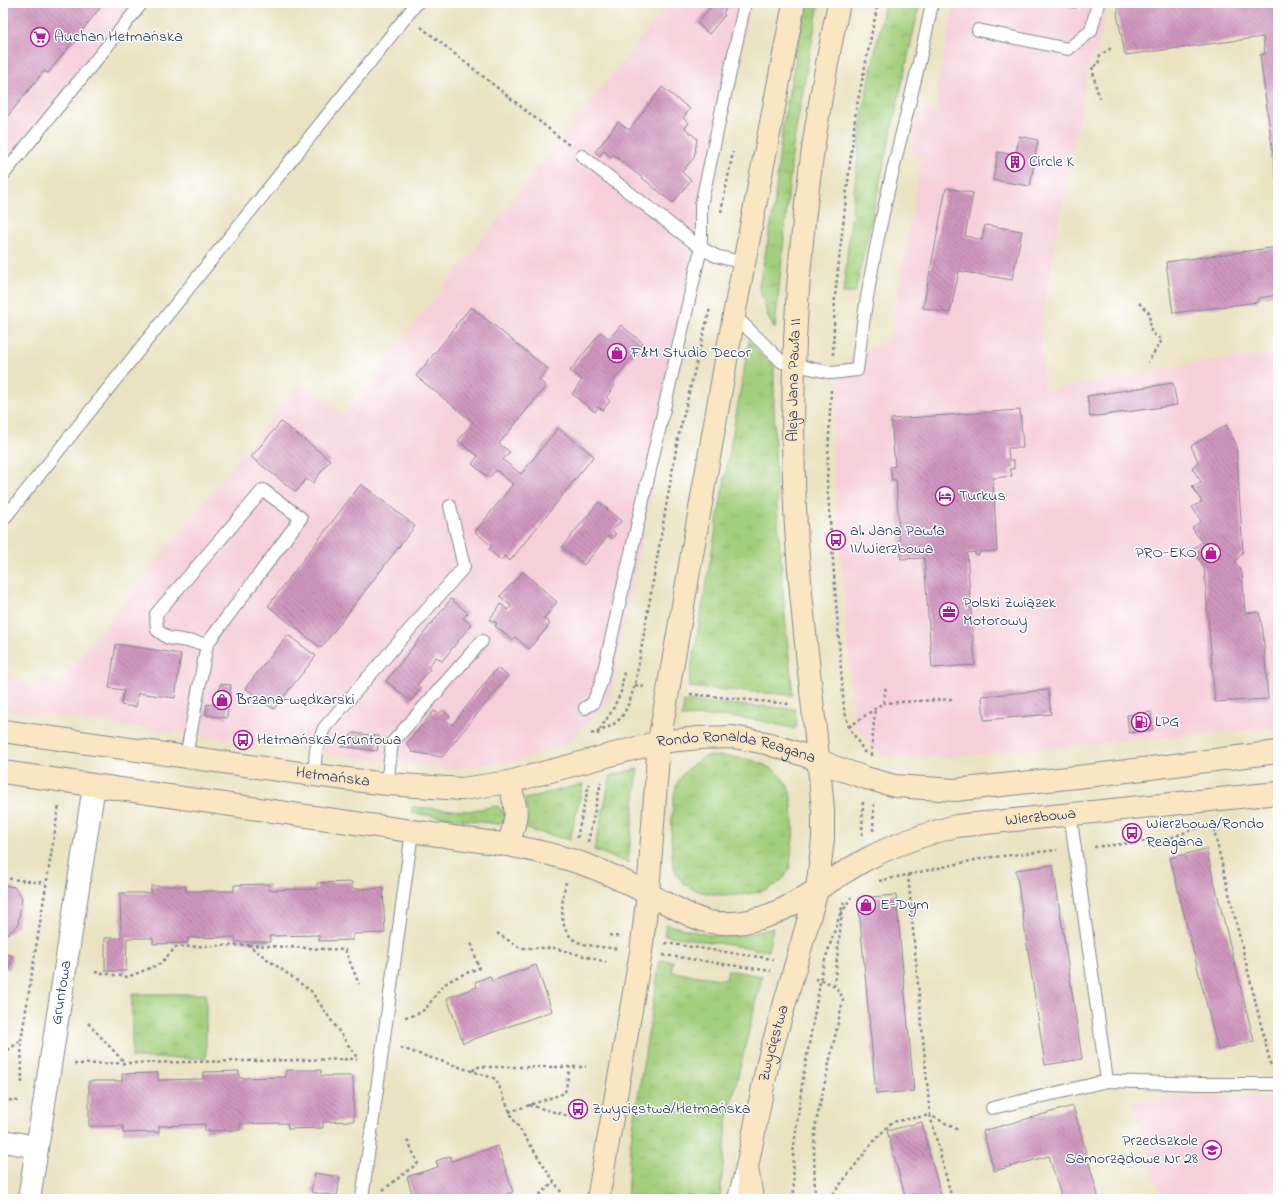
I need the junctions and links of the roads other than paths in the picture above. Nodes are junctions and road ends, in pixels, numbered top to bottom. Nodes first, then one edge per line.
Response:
1 (142, 3) edge
2 (417, 3) edge
3 (746, 3) edge
4 (794, 3) edge
5 (839, 3) edge
6 (932, 3) edge
7 (1098, 3) edge
8 (978, 30) dead end
9 (582, 156) road end
10 (3, 175) edge
11 (701, 248) junction
12 (744, 263) junction
13 (734, 315) junction
14 (794, 366) junction
15 (450, 506) dead end
16 (3, 520) edge
17 (482, 641) dead end
18 (207, 644) junction
19 (585, 708) dead end
20 (3, 732) edge
21 (659, 742) junction
22 (1278, 752) edge
23 (186, 757) junction
24 (819, 760) junction
25 (3, 772) edge
26 (314, 775) junction
27 (510, 782) junction
28 (387, 784) junction
29 (94, 786) junction
30 (993, 786) junction
31 (1278, 793) edge
32 (1070, 813) junction
33 (996, 821) junction
34 (412, 832) junction
35 (508, 844) junction
36 (817, 890) junction
37 (648, 893) junction
38 (1107, 1081) junction
39 (1277, 1084) edge
40 (992, 1108) dead end
41 (3, 1141) edge
42 (37, 1147) junction
43 (746, 1167) junction
44 (362, 1196) edge
45 (29, 1199) edge
46 (598, 1199) edge
47 (739, 1199) edge
48 (752, 1199) edge

1 - 10 lane
2 - 16 lane
3 - 11 lane
4 - 12 main road
5 - 14 main road, Aleja Jana Pawła II
6 - 14 lane
7 - 8 lane
9 - 11 lane
11 - 12 lane
11 - 19 lane
12 - 13 main road
13 - 14 lane
13 - 21 main road
14 - 24 main road, Aleja Jana Pawła II
15 - 26 lane
17 - 28 lane
18 - 18 lane
18 - 23 lane
20 - 23 main road, Hetmańska
21 - 24 main road, Rondo Ronalda Reagana
21 - 27 main road, Hetmańska
21 - 37 main road, Rondo Ronalda Reagana
22 - 30 main road
23 - 26 main road, Hetmańska
24 - 30 main road
24 - 36 main road, Rondo Ronalda Reagana
25 - 29 main road
26 - 28 main road, Hetmańska
27 - 28 main road, Hetmańska
27 - 35 main road
29 - 34 main road
29 - 42 street, Gruntowa
30 - 33 main road
31 - 32 main road, Wierzbowa
32 - 33 main road, Wierzbowa
32 - 38 lane
33 - 36 main road, Wierzbowa
34 - 35 main road
34 - 44 lane
35 - 37 main road
36 - 37 main road
36 - 43 main road, Zwycięstwa
37 - 46 main road
38 - 39 lane
38 - 40 lane
41 - 42 street
42 - 45 street, Gruntowa
43 - 47 street, Zwycięstwa
43 - 48 main road

